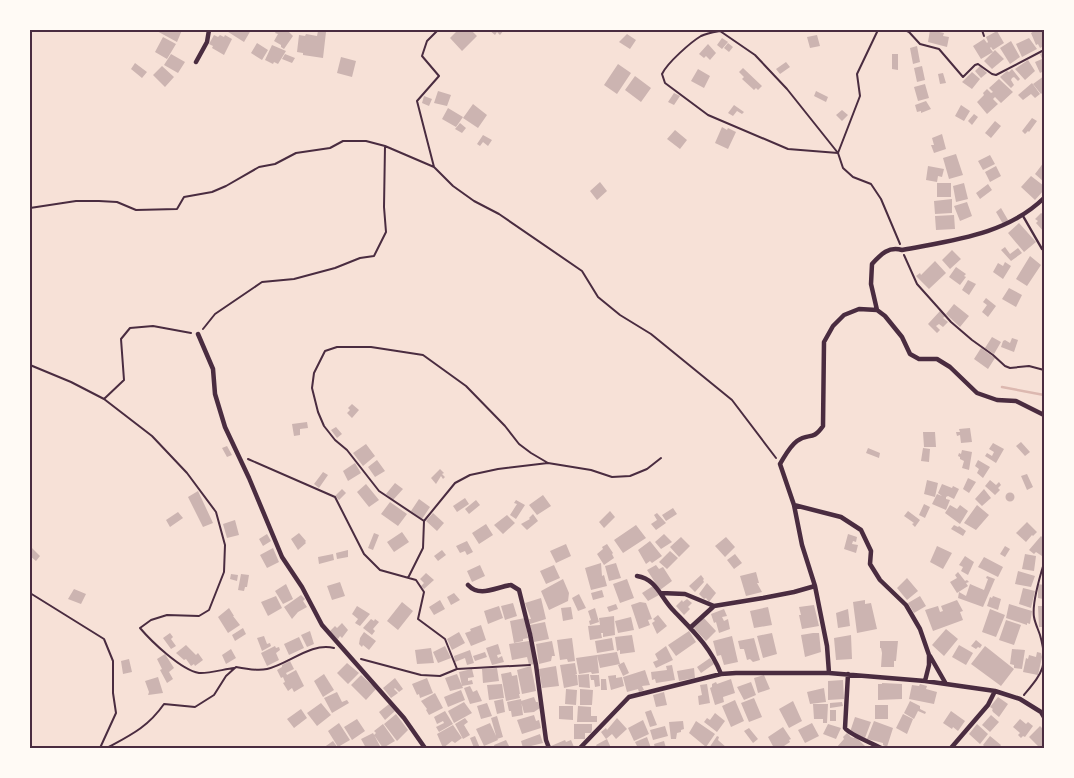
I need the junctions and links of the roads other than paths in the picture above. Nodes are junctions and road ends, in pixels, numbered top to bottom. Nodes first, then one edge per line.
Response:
1 (209, 30) edge
2 (196, 62) dead end
3 (1044, 198) edge
4 (1023, 216) junction
5 (1042, 249) dead end
6 (877, 310) junction
7 (198, 334) road end
8 (1044, 416) edge
9 (794, 505) junction
10 (636, 576) dead end
11 (468, 585) dead end
12 (815, 586) junction
13 (661, 593) junction
14 (714, 606) junction
15 (691, 627) junction
16 (929, 655) junction
17 (829, 673) junction
18 (721, 674) junction
19 (848, 674) junction
20 (925, 681) junction
21 (946, 684) junction
22 (995, 691) junction
23 (1044, 717) edge
24 (426, 748) edge
25 (549, 748) edge
26 (580, 748) edge
27 (881, 748) edge
28 (951, 748) edge

1 - 2 street
3 - 4 street
4 - 5 lane
4 - 6 street
6 - 8 street
6 - 9 street
7 - 24 street
9 - 12 street
9 - 16 street
10 - 13 street
11 - 25 street
12 - 14 street
12 - 17 street
13 - 14 street
13 - 15 street
14 - 15 street
15 - 18 street
16 - 20 street
16 - 21 street
17 - 18 street
17 - 19 street
18 - 26 street
19 - 20 street
19 - 27 street
20 - 21 street
21 - 22 street
22 - 23 street
22 - 28 street

